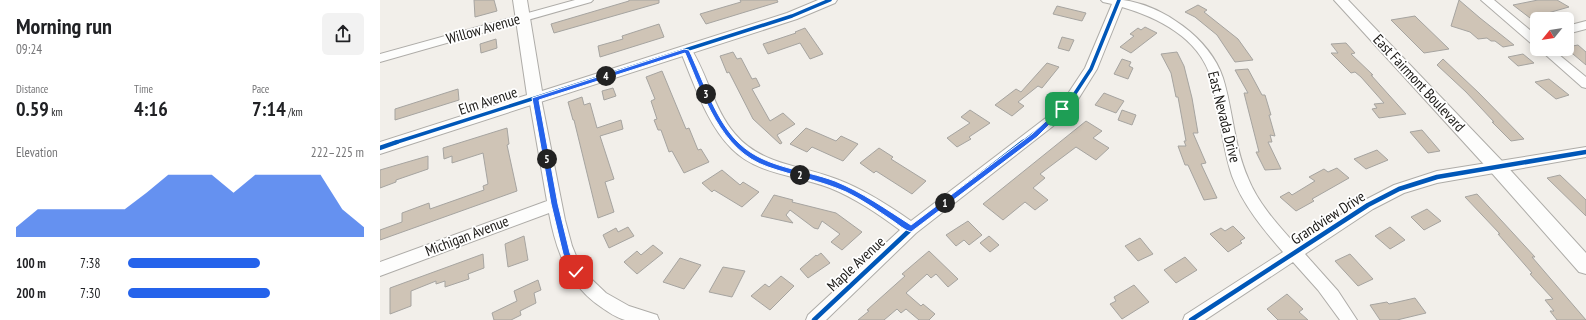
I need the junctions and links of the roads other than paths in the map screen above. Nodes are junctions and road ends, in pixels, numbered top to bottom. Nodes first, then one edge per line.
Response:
1 (520, 0) edge
2 (587, 0) edge
3 (830, 0) edge
4 (1341, 0) edge
5 (1487, 0) edge
6 (1115, 1) edge
7 (522, 18) junction
8 (1586, 25) edge
9 (1574, 28) edge
10 (1530, 34) edge
11 (686, 50) junction
12 (1553, 56) edge
13 (380, 58) edge
14 (1586, 84) edge
15 (535, 98) junction
16 (380, 148) edge
17 (1586, 152) edge
18 (1496, 166) junction
19 (555, 204) junction
20 (911, 229) junction
21 (1294, 254) junction
22 (1586, 266) edge
23 (380, 269) edge
24 (651, 320) edge
25 (814, 320) edge
26 (1191, 320) edge
27 (1349, 320) edge

1 - 7 street
2 - 7 street, Willow Avenue
3 - 11 street, Elm Avenue
4 - 18 street, East Fairmont Boulevard
5 - 10 street
6 - 20 street, Maple Avenue
6 - 21 street, East Nevada Drive
7 - 13 street, Willow Avenue
7 - 15 street
8 - 9 street
11 - 15 street, Elm Avenue
11 - 20 street
12 - 14 street
15 - 16 street, Elm Avenue
15 - 19 street
17 - 18 street, Grandview Drive
18 - 21 street, Grandview Drive
18 - 22 street, East Fairmont Boulevard
19 - 23 street, Michigan Avenue
19 - 24 street
20 - 25 street, Maple Avenue
21 - 26 street, Grandview Drive
21 - 27 street, East Nevada Drive

